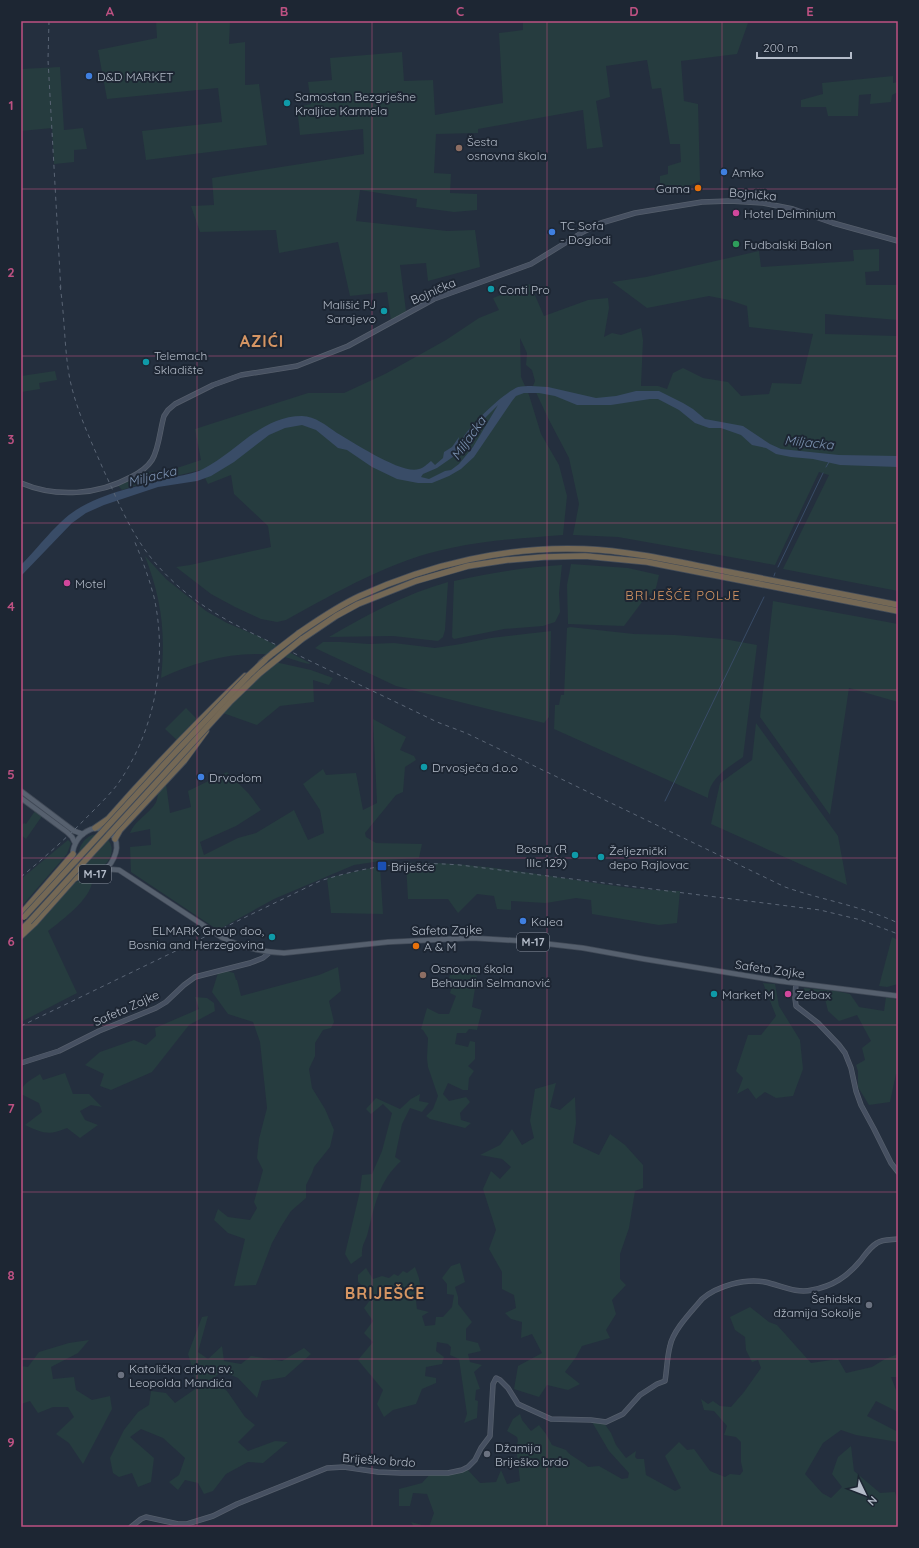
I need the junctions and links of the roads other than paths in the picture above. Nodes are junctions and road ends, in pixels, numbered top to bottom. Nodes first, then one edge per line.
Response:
1 (898, 242) edge
2 (21, 483) edge
3 (898, 605) edge
4 (898, 611) edge
5 (265, 660) junction
6 (211, 723) junction
7 (21, 791) edge
8 (21, 798) edge
9 (95, 828) junction
10 (83, 834) junction
11 (115, 839) junction
12 (75, 843) junction
13 (73, 854) junction
14 (114, 859) junction
15 (107, 869) junction
16 (118, 870) junction
17 (86, 872) junction
18 (22, 917) edge
19 (21, 930) edge
20 (21, 936) edge
21 (269, 952) junction
22 (796, 983) junction
23 (898, 996) edge
24 (21, 1063) edge
25 (898, 1172) edge
26 (898, 1239) edge
27 (131, 1527) edge

1 - 2 main road, Bojnička
3 - 5 highway, bridge
4 - 6 highway, bridge
5 - 9 highway, bridge
5 - 18 highway, bridge
6 - 11 highway, bridge
6 - 19 highway, bridge
7 - 10 main road
8 - 12 main road
9 - 10 main road
9 - 11 main road
10 - 12 main road
11 - 14 main road, M-17
12 - 13 main road, M-17
13 - 17 main road, M-17
13 - 18 highway
14 - 15 main road, M-17
14 - 16 main road, M-17
15 - 16 main road, M-17
15 - 17 main road, M-17
16 - 21 main road, M-17, bridge
17 - 20 highway
21 - 22 main road, Safeta Zajke / M-17
21 - 24 main road, Safeta Zajke
22 - 23 main road, Safeta Zajke / M-17
22 - 25 main road
26 - 27 main road, Briješko brdo

